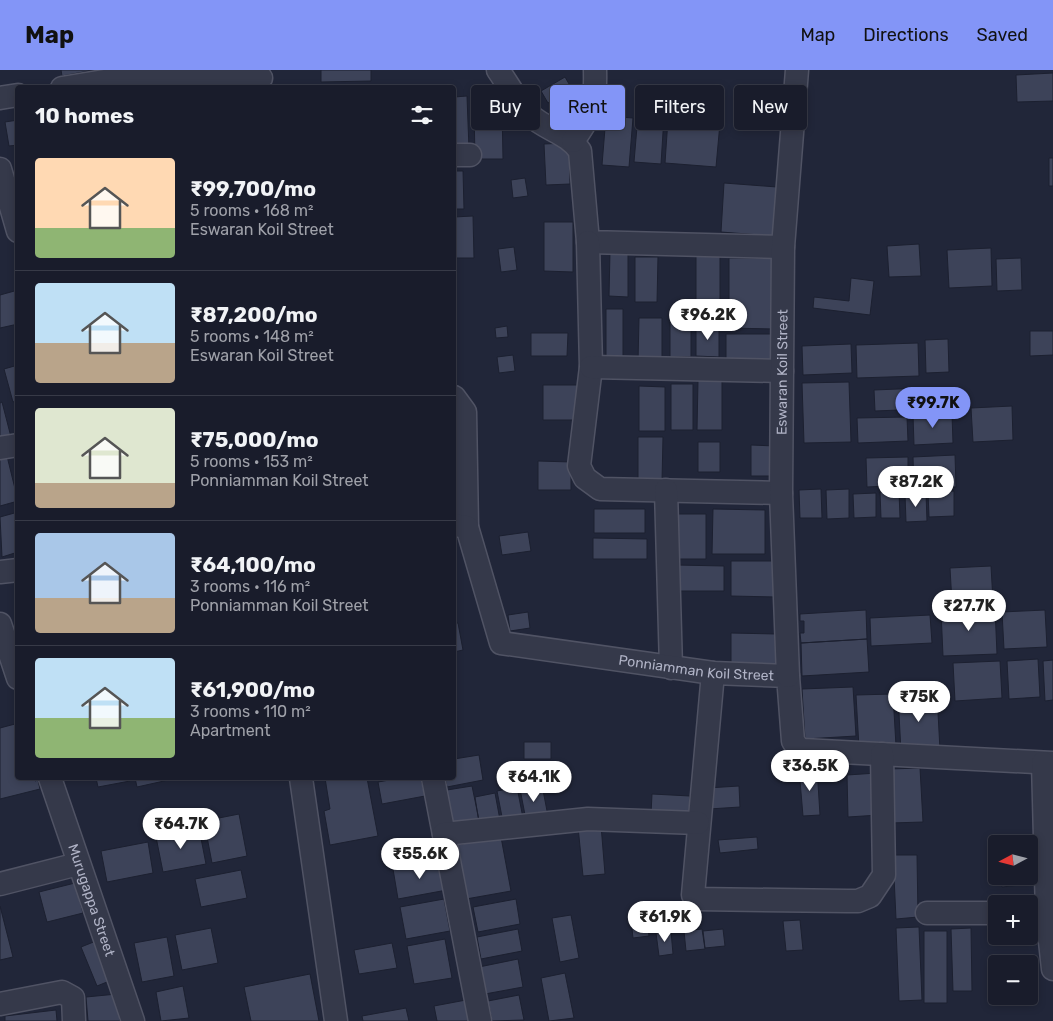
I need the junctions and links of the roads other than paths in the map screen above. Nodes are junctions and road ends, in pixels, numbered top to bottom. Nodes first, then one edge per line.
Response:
1 (498, 70) edge
2 (595, 70) edge
3 (797, 70) edge
4 (261, 78) edge
5 (111, 79) edge
6 (78, 85) edge
7 (15, 96) edge
8 (0, 98) edge
9 (573, 141) junction
10 (0, 169) edge
11 (15, 222) edge
12 (588, 242) junction
13 (783, 247) junction
14 (591, 367) junction
15 (782, 371) junction
16 (456, 400) edge
17 (15, 446) edge
18 (0, 448) edge
19 (666, 490) junction
20 (781, 493) junction
21 (460, 526) edge
22 (15, 570) edge
23 (0, 572) edge
24 (0, 624) edge
25 (671, 668) junction
26 (15, 669) edge
27 (713, 673) junction
28 (788, 676) junction
29 (882, 754) junction
30 (1048, 763) edge
31 (51, 780) edge
32 (300, 780) edge
33 (433, 780) edge
34 (698, 823) junction
35 (444, 834) junction
36 (78, 864) junction
37 (0, 884) edge
38 (927, 913) dead end
39 (988, 913) edge
40 (1038, 914) edge
41 (1053, 967) edge
42 (0, 1004) edge
43 (74, 1021) edge
44 (133, 1021) edge
45 (336, 1021) edge
46 (480, 1021) edge

1 - 9 street
2 - 9 street
3 - 13 street, Eswaran Koil Street
4 - 5 street
5 - 6 street
7 - 8 street
9 - 12 street
10 - 11 street
12 - 13 street
12 - 14 street
13 - 15 street, Eswaran Koil Street
14 - 15 street
14 - 19 street
15 - 20 street, Eswaran Koil Street
16 - 21 street
17 - 18 street
19 - 20 street
19 - 25 street
20 - 28 street, Eswaran Koil Street
21 - 25 street, Ponniamman Koil Street
22 - 23 street
24 - 26 street
25 - 27 street, Ponniamman Koil Street
27 - 28 street, Ponniamman Koil Street
27 - 34 street
28 - 29 street, Ponniamman Koil Street
29 - 30 street, Ponniamman Koil Street
29 - 34 street
30 - 40 street
31 - 36 street, Murugappa Street
32 - 45 street
33 - 35 street
34 - 35 street
35 - 46 street
36 - 37 street
36 - 44 street, Murugappa Street
38 - 39 street
40 - 41 street
42 - 43 street

